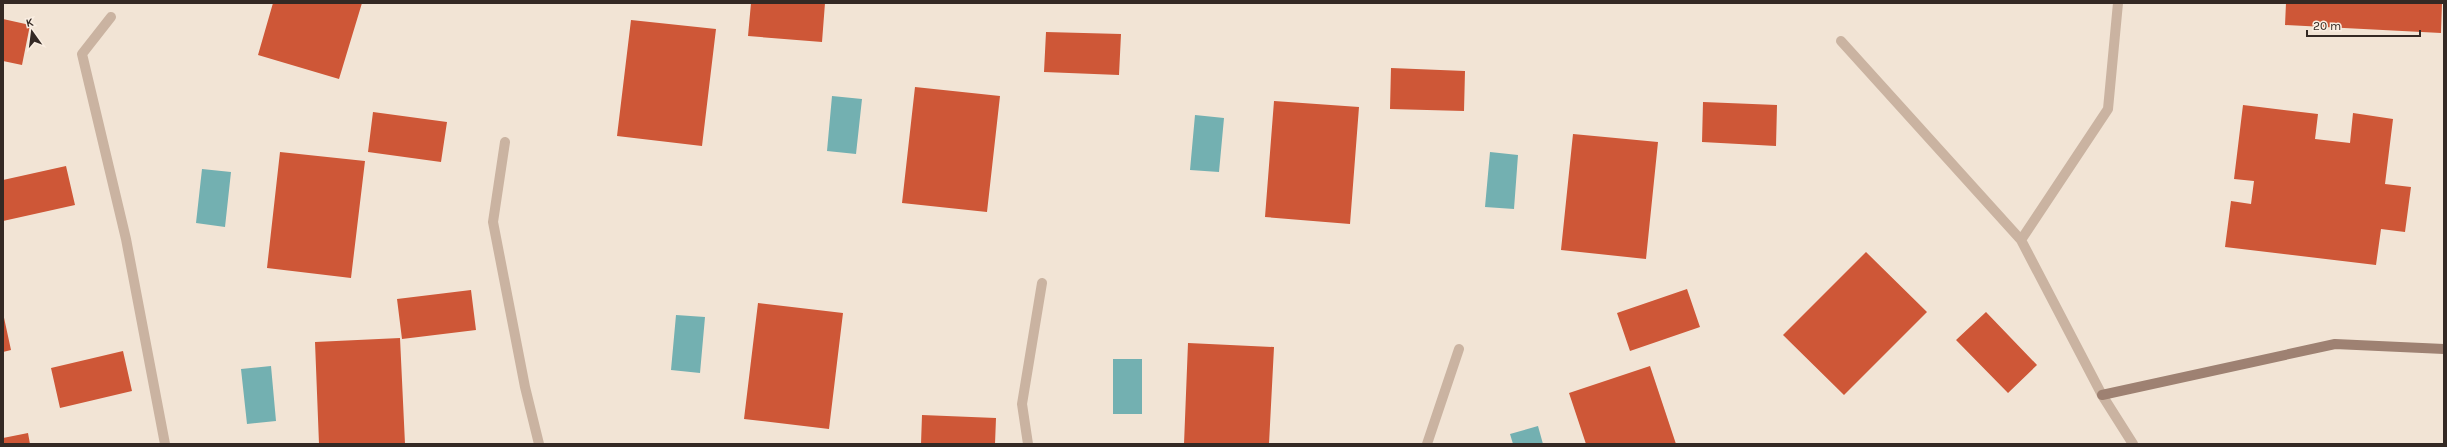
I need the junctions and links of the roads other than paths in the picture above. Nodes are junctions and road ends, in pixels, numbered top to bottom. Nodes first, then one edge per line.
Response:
1 (2118, 3) edge
2 (111, 17) dead end
3 (1841, 41) dead end
4 (505, 142) dead end
5 (2021, 240) junction
6 (1042, 283) dead end
7 (1459, 349) dead end
8 (2444, 349) edge
9 (2102, 394) junction
10 (165, 444) edge
11 (539, 444) edge
12 (1028, 444) edge
13 (1427, 444) edge
14 (2133, 444) edge

1 - 5 street
2 - 10 street
3 - 5 street
4 - 11 street
5 - 9 street
6 - 12 street
7 - 13 street
8 - 9 street
9 - 14 street

